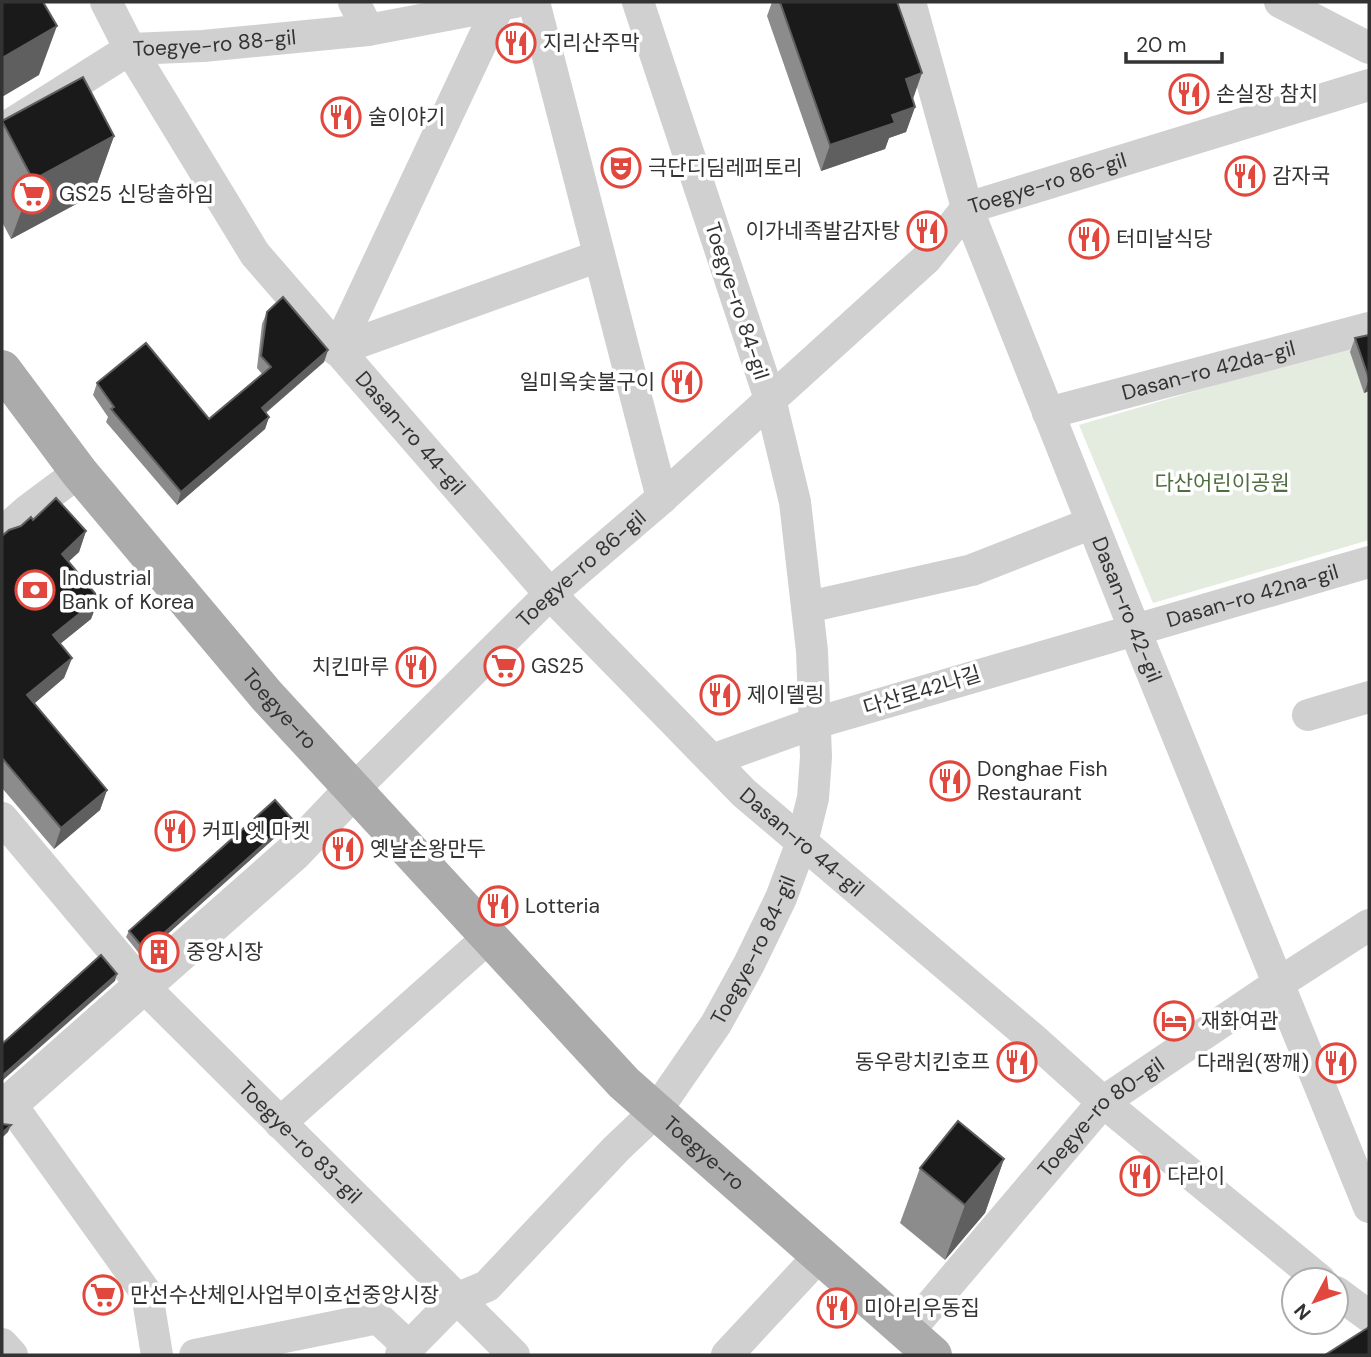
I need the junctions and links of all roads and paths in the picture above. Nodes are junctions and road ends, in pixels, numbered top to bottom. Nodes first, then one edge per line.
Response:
1 (354, 2) edge
2 (534, 2) edge
3 (638, 2) edge
4 (911, 2) edge
5 (1280, 2) edge
6 (507, 3) edge
7 (100, 5) edge
8 (368, 30) junction
9 (1369, 48) edge
10 (130, 49) junction
11 (1369, 85) edge
12 (2, 130) edge
13 (967, 208) junction
14 (599, 256) junction
15 (1369, 328) edge
16 (337, 349) junction
17 (2, 369) edge
18 (770, 400) junction
19 (1048, 413) junction
20 (79, 472) junction
21 (662, 498) junction
22 (1092, 523) junction
23 (2, 533) edge
24 (1369, 562) edge
25 (550, 594) junction
26 (808, 607) junction
27 (1134, 628) junction
28 (1369, 697) edge
29 (1308, 715) dead end
30 (815, 723) junction
31 (712, 760) junction
32 (353, 790) junction
33 (2, 818) edge
34 (802, 842) junction
35 (1369, 925) edge
36 (489, 937) junction
37 (1279, 983) junction
38 (143, 986) junction
39 (1103, 1102) junction
40 (6, 1107) edge
41 (656, 1111) junction
42 (280, 1123) junction
43 (1369, 1206) edge
44 (820, 1255) junction
45 (1303, 1266) edge
46 (456, 1299) junction
47 (1350, 1302) edge
48 (1369, 1316) edge
49 (2, 1344) edge
50 (920, 1344) edge
51 (405, 1351) edge
52 (12, 1355) edge
53 (157, 1355) edge
54 (195, 1355) edge
55 (514, 1355) edge
56 (727, 1355) edge

1 - 8 street
2 - 14 street, Toegye-ro 86-gil
3 - 18 street, Toegye-ro 84-gil
4 - 13 street, Dasan-ro 42-gil
5 - 9 street
6 - 8 street, Toegye-ro 88-gil
6 - 16 street, Toegye-ro 88-gil
7 - 10 street, Dasan-ro 44-gil
8 - 10 street, Toegye-ro 88-gil
10 - 12 street, Toegye-ro 88-gil
10 - 16 street, Dasan-ro 44-gil
11 - 13 street, Toegye-ro 86-gil
13 - 18 street, Toegye-ro 86-gil
13 - 19 street, Dasan-ro 42-gil
14 - 16 street, Dasan-ro 44-gil
14 - 21 street, Toegye-ro 86-gil
15 - 19 street, Dasan-ro 42da-gil
16 - 25 street, Dasan-ro 44-gil
17 - 20 main road, Toegye-ro
18 - 21 street, Toegye-ro 86-gil
18 - 26 street, Toegye-ro 84-gil
19 - 22 street, Dasan-ro 42-gil
20 - 23 street
20 - 32 main road, Toegye-ro
21 - 25 street, Toegye-ro 86-gil
22 - 26 street
22 - 27 street, Dasan-ro 42-gil
24 - 27 street, Dasan-ro 42na-gil
25 - 31 street, Dasan-ro 44-gil
25 - 32 street, Toegye-ro 86-gil
26 - 30 street, Toegye-ro 84-gil
27 - 30 street, 다산로42나길
27 - 37 street, Dasan-ro 42-gil
28 - 29 street
30 - 31 street, 다산로42나길
30 - 34 street, Toegye-ro 84-gil
31 - 34 street, Dasan-ro 44-gil
32 - 36 main road, Toegye-ro
32 - 38 street
33 - 38 street, Toegye-ro 83-gil
34 - 39 street, Dasan-ro 44-gil
34 - 41 street, Toegye-ro 84-gil
35 - 37 street, Toegye-ro 80-gil
36 - 41 main road, Toegye-ro
36 - 42 street
37 - 39 street, Toegye-ro 80-gil
37 - 43 street, Dasan-ro 42-gil
38 - 40 street
38 - 42 street, Toegye-ro 83-gil
39 - 45 street, Dasan-ro 44-gil
39 - 50 street, Toegye-ro 80-gil
40 - 53 street
41 - 44 main road, Toegye-ro
41 - 46 street
42 - 46 street, Toegye-ro 83-gil
44 - 50 main road, Toegye-ro
44 - 56 street
46 - 51 street
46 - 55 street, Toegye-ro 83-gil
47 - 48 street
49 - 52 street
51 - 54 street

